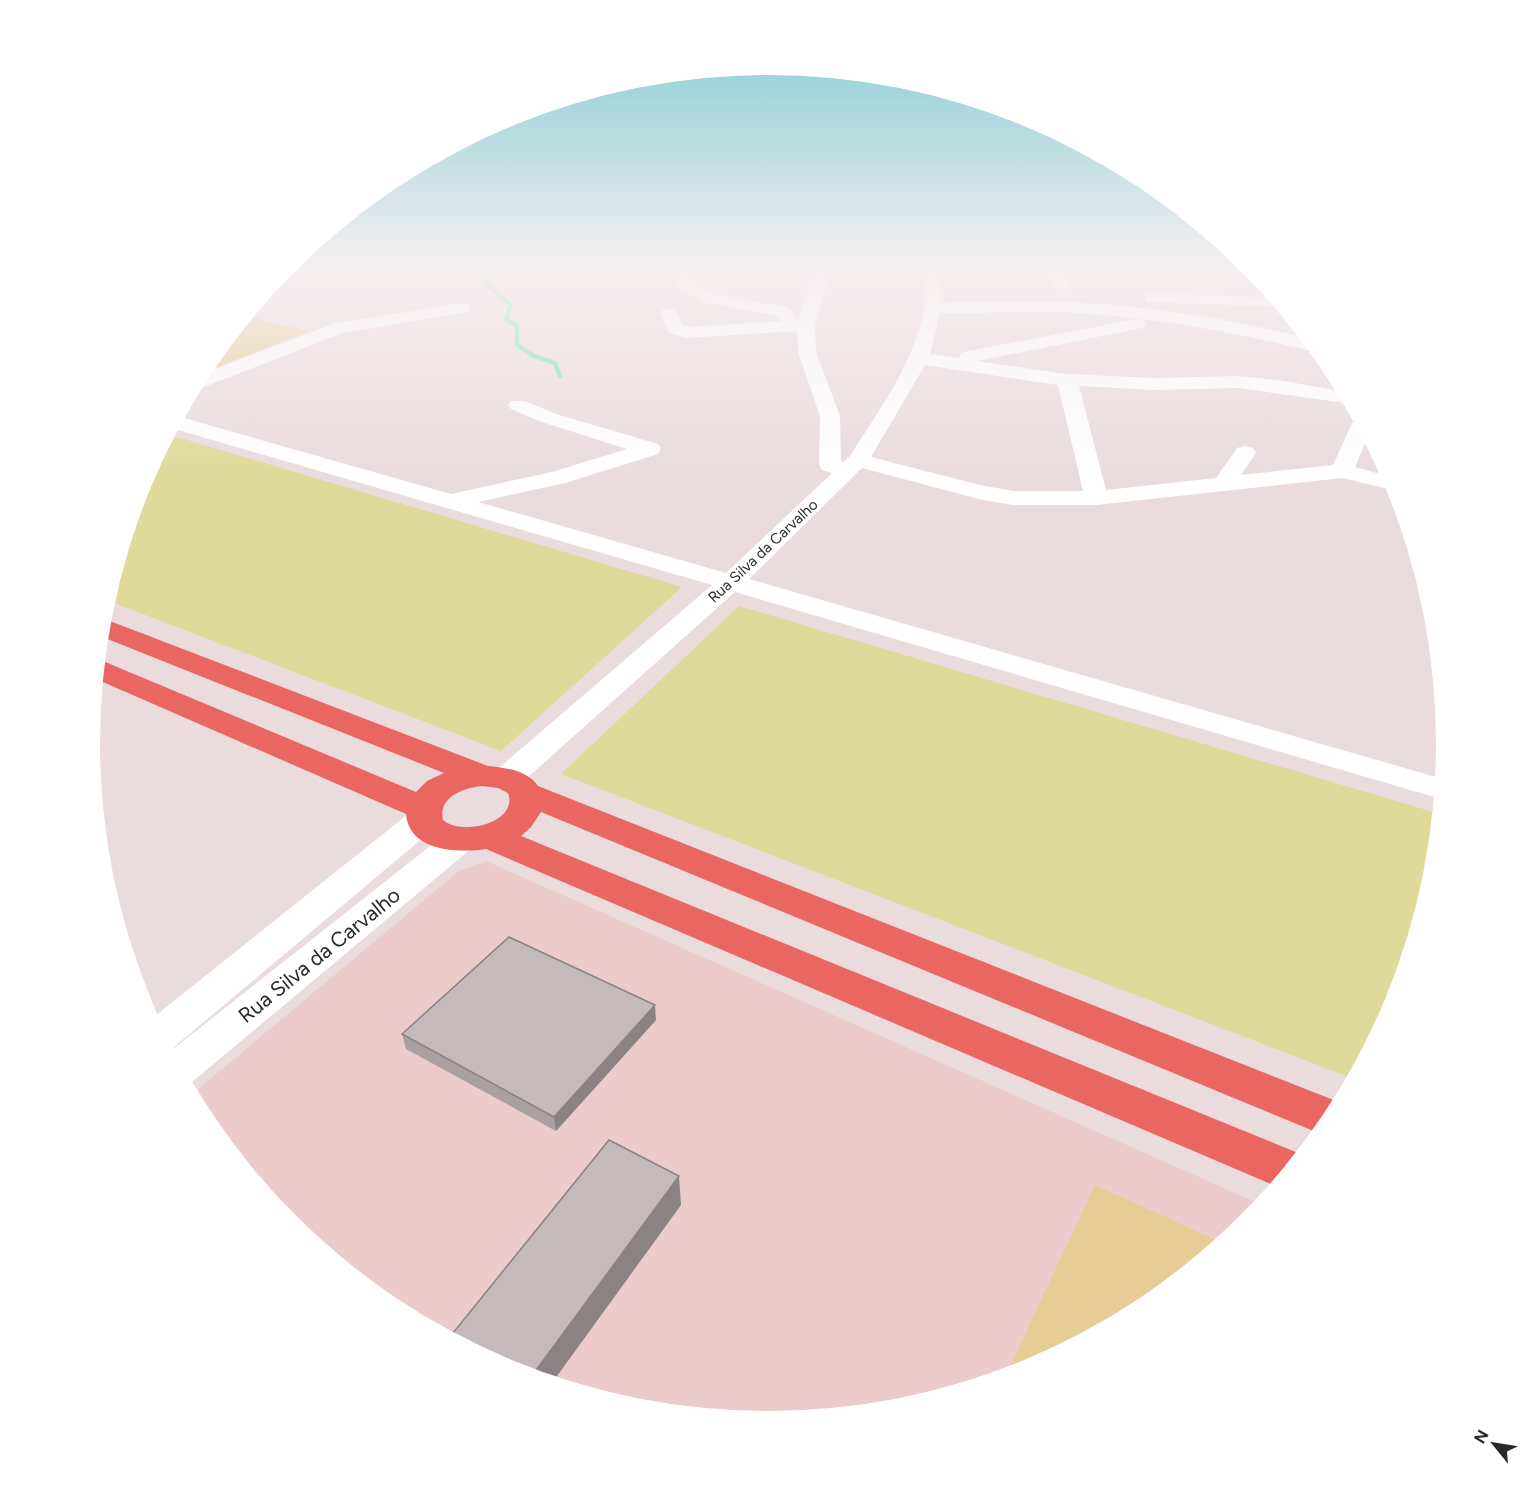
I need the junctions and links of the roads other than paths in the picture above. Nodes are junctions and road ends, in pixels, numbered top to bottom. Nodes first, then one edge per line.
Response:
1 (317, 336) edge
2 (802, 336) edge
3 (925, 336) edge
4 (1070, 336) edge
5 (1274, 336) edge
6 (1303, 343) edge
7 (919, 358) junction
8 (953, 361) junction
9 (209, 378) edge
10 (1067, 380) junction
11 (1339, 397) edge
12 (518, 405) dead end
13 (181, 424) edge
14 (1358, 431) edge
15 (1245, 453) dead end
16 (852, 465) junction
17 (1342, 471) junction
18 (1383, 482) edge
19 (1224, 483) junction
20 (1096, 498) junction
21 (453, 501) junction
22 (731, 582) junction
23 (110, 631) edge
24 (104, 671) edge
25 (505, 783) junction
26 (1435, 787) edge
27 (424, 814) junction
28 (476, 838) junction
29 (166, 1031) edge
30 (183, 1065) edge
31 (1322, 1115) edge
32 (1282, 1169) edge

1 - 9 street
2 - 16 street
3 - 7 street, Rua Silva da Carvalho
4 - 8 street
5 - 6 street
7 - 8 street
7 - 16 street, Rua Silva da Carvalho
8 - 10 street
10 - 11 street
10 - 20 street
12 - 21 street
13 - 21 street
14 - 17 street
15 - 19 street
16 - 20 street
16 - 22 street, Rua Silva da Carvalho
17 - 18 street
17 - 19 street
19 - 20 street
21 - 22 street
22 - 25 street, Rua Silva da Carvalho
22 - 26 street
23 - 25 main road
24 - 27 main road
25 - 27 main road
25 - 28 main road
25 - 31 main road
27 - 28 main road
27 - 29 street, Rua Silva da Carvalho
28 - 30 street, Rua Silva da Carvalho
28 - 32 main road

